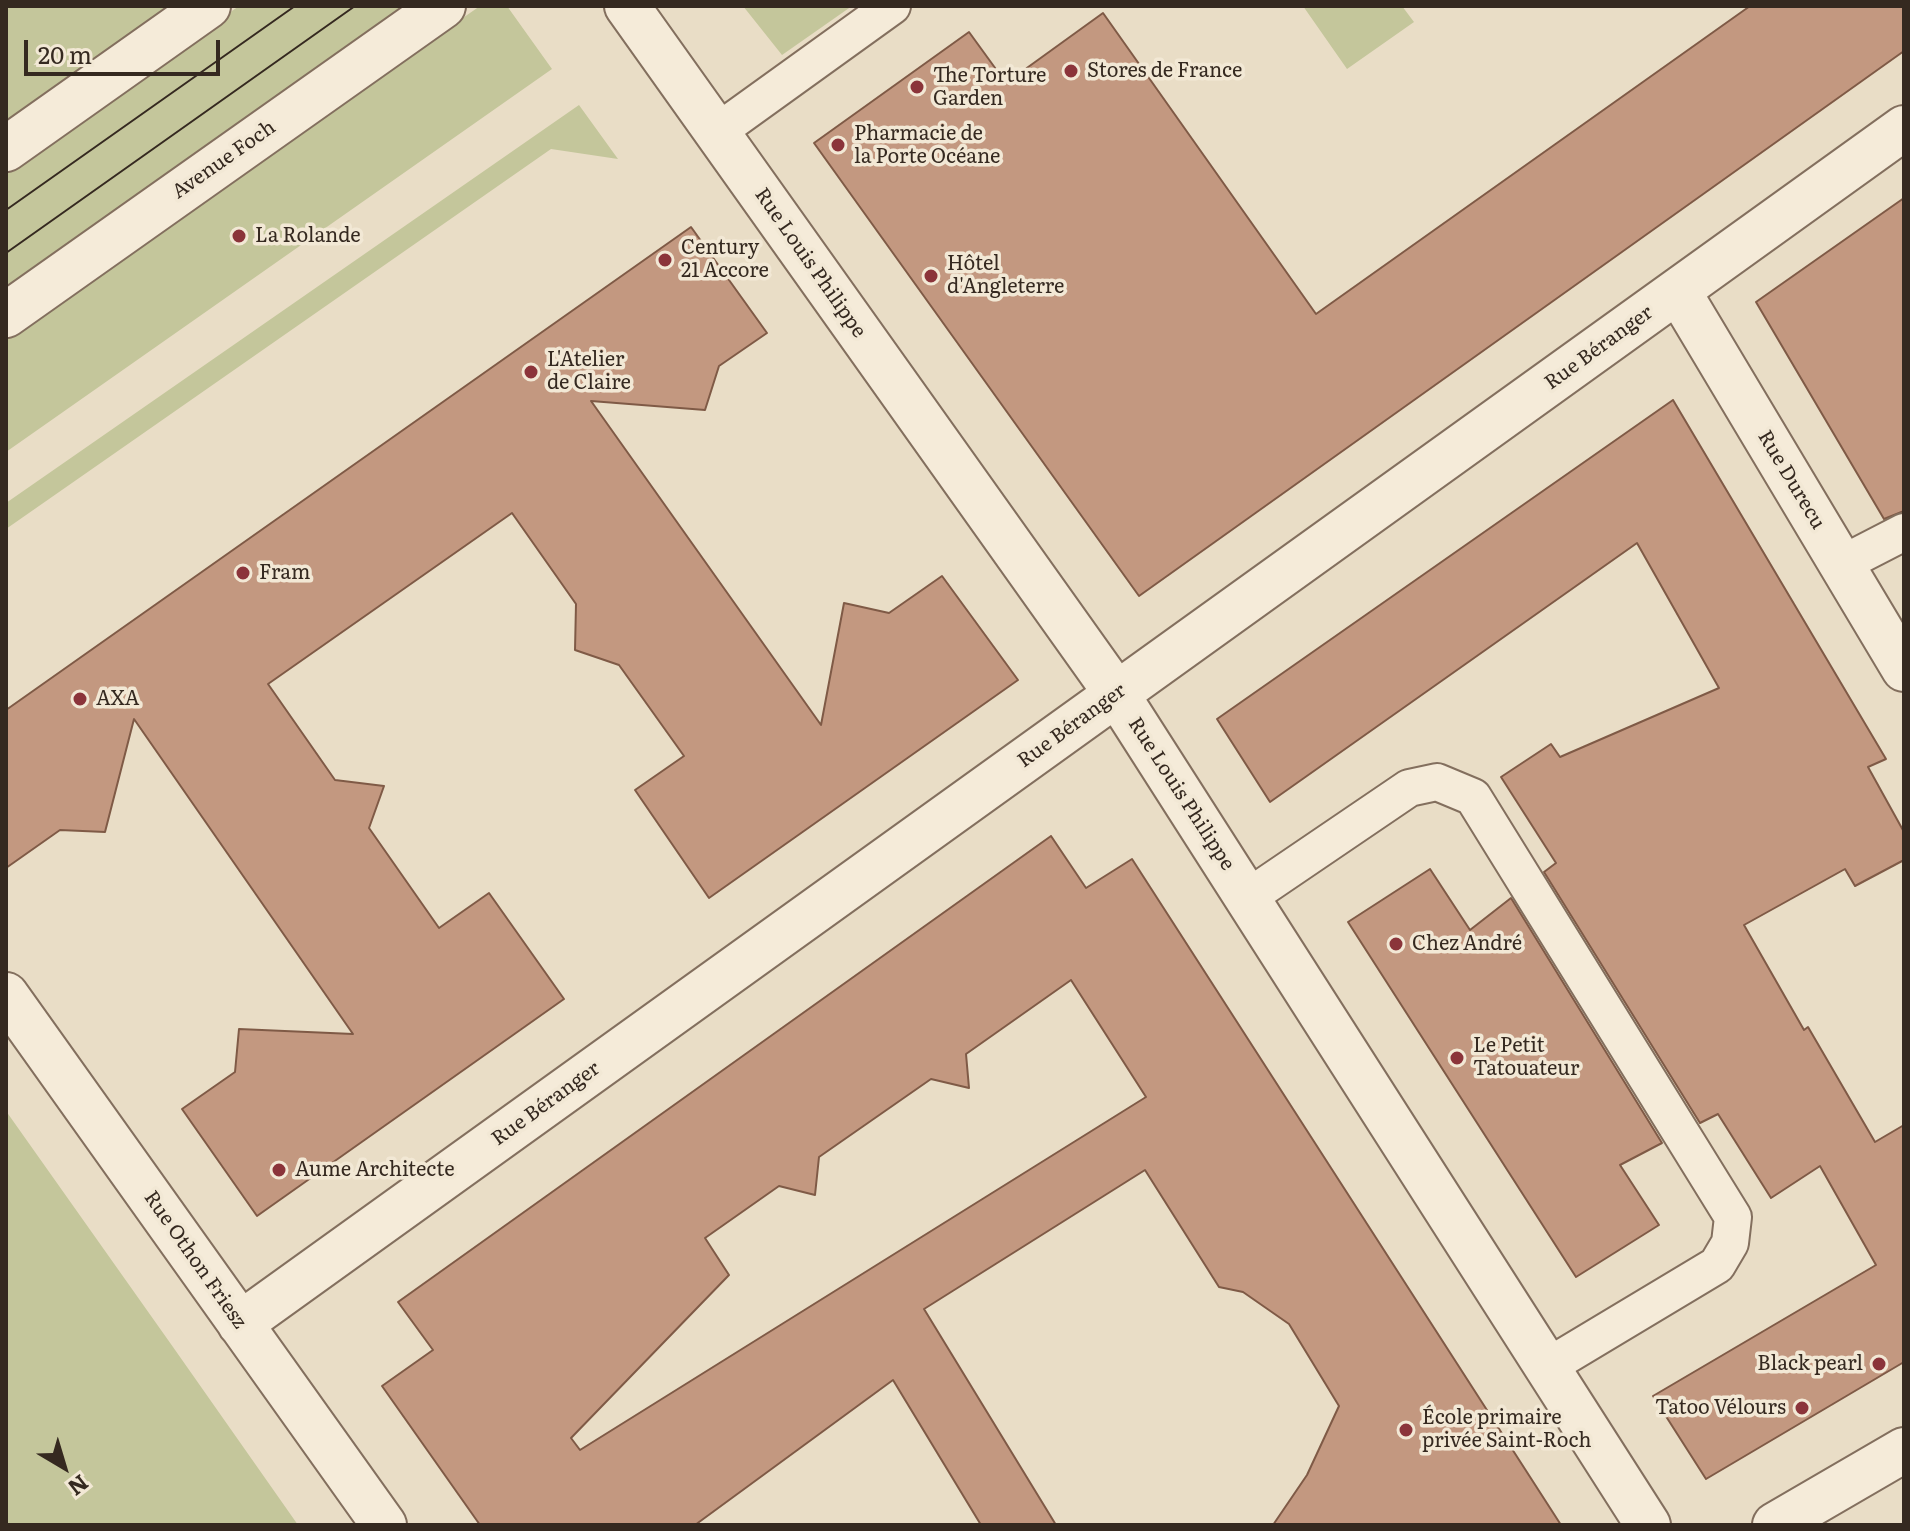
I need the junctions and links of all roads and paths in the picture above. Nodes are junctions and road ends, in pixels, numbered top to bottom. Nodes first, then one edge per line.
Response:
1 (208, 6) edge
2 (443, 6) edge
3 (627, 6) edge
4 (892, 6) edge
5 (1904, 128) edge
6 (717, 132) junction
7 (6, 149) edge
8 (1678, 291) junction
9 (6, 315) edge
10 (1904, 532) edge
11 (1842, 564) junction
12 (1904, 669) edge
13 (1116, 693) junction
14 (1247, 898) junction
15 (6, 995) edge
16 (240, 1324) junction
17 (1547, 1367) junction
18 (1904, 1450) edge
19 (384, 1525) edge
20 (1648, 1525) edge
21 (1775, 1525) edge

1 - 7 street
2 - 9 street, Avenue Foch
3 - 6 street, Rue Louis Philippe
4 - 6 lane
5 - 8 street, Rue Béranger
6 - 13 street, Rue Louis Philippe
8 - 11 street, Rue Durecu
8 - 13 street, Rue Béranger
10 - 11 lane
11 - 12 street, Rue Durecu
13 - 14 street, Rue Louis Philippe
13 - 16 street, Rue Béranger
14 - 17 street, Rue Louis Philippe
14 - 17 lane
15 - 16 street, Rue Othon Friesz
16 - 19 street, Rue Othon Friesz
17 - 20 street, Rue Louis Philippe
18 - 21 street

